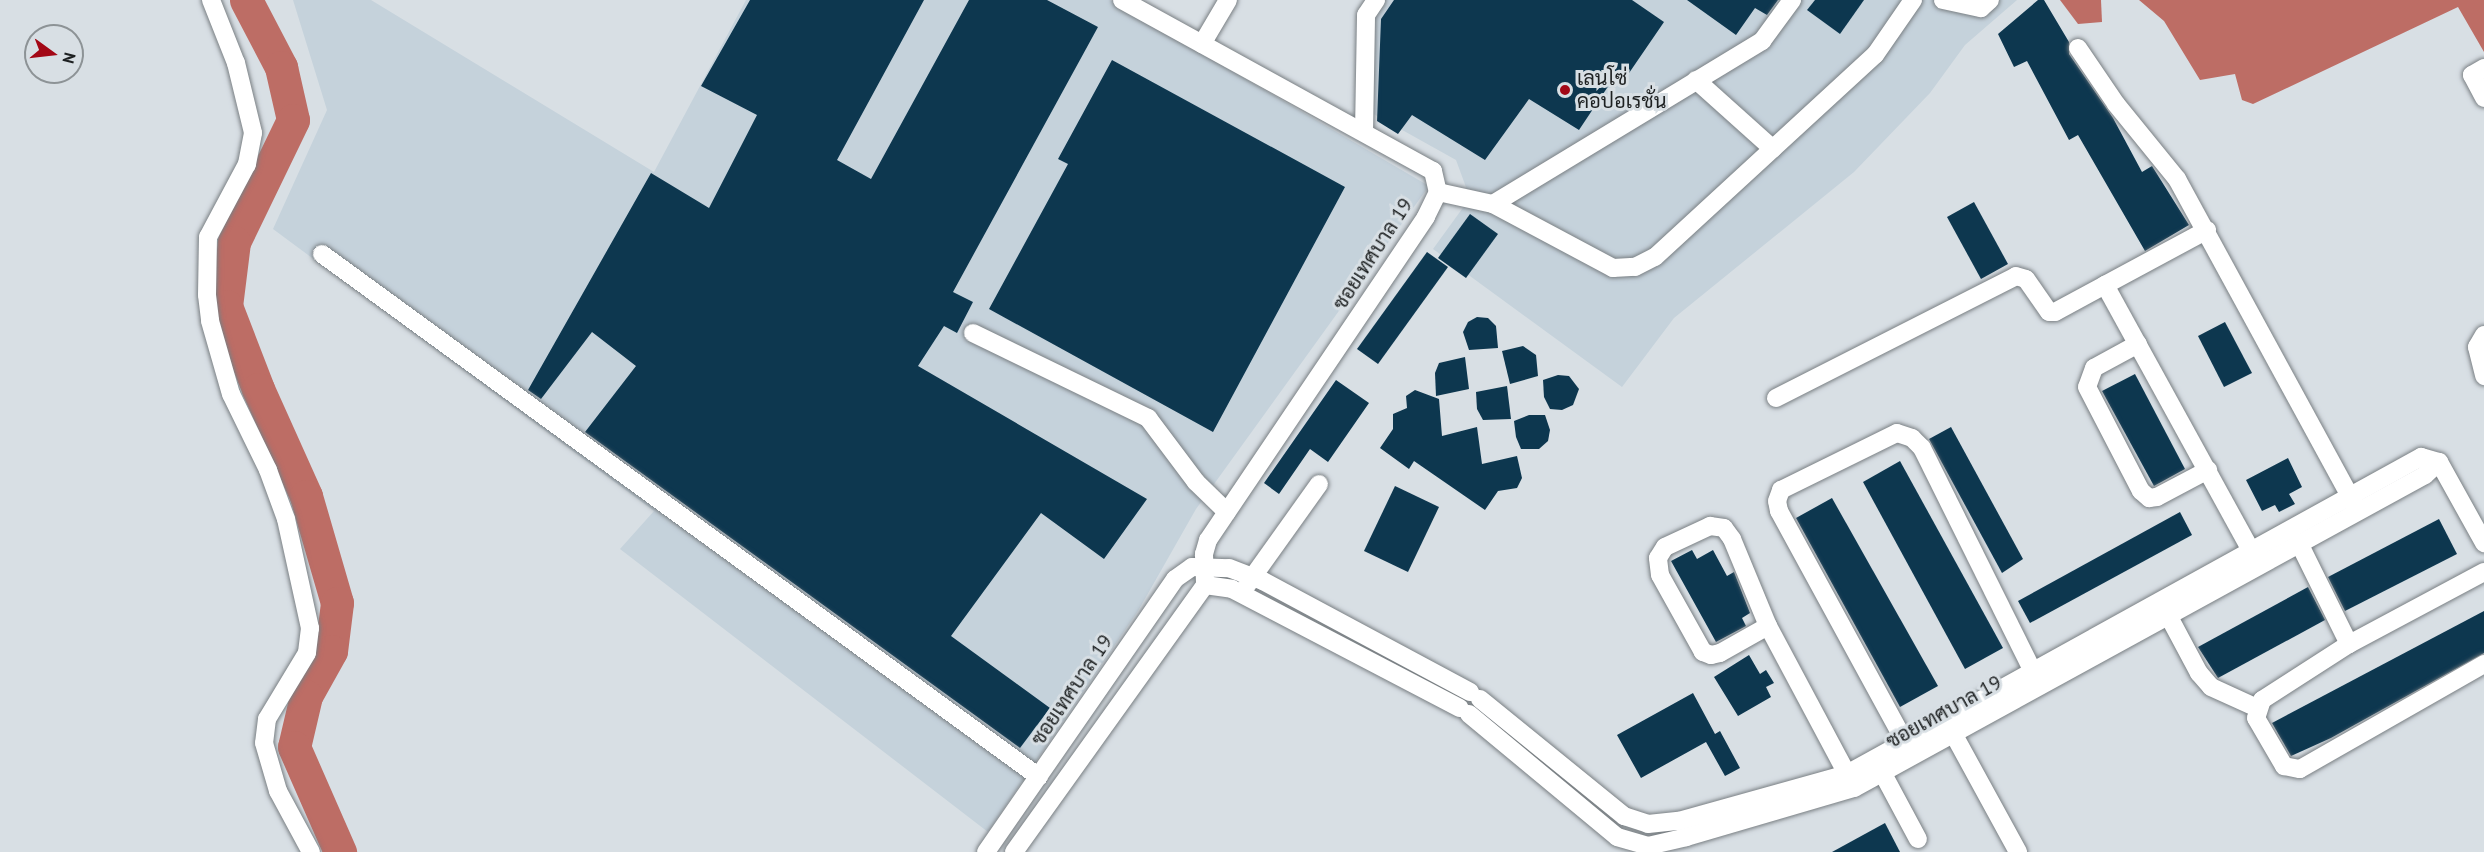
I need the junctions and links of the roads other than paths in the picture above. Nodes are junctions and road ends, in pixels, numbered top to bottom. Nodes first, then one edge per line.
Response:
1 (211, 0) edge
2 (1122, 0) edge
3 (1228, 0) edge
4 (1376, 0) edge
5 (1792, 0) edge
6 (1913, 0) edge
7 (1943, 0) edge
8 (1990, 0) edge
9 (1202, 44) junction
10 (2078, 48) dead end
11 (2484, 68) edge
12 (1696, 80) junction
13 (2484, 98) edge
14 (1364, 132) junction
15 (1773, 149) junction
16 (1438, 192) junction
17 (1493, 204) junction
18 (2207, 230) junction
19 (322, 254) dead end
20 (2105, 285) junction
21 (973, 333) dead end
22 (2484, 336) edge
23 (2138, 344) junction
24 (2484, 376) edge
25 (1776, 398) dead end
26 (2208, 470) junction
27 (1319, 484) dead end
28 (2354, 504) junction
29 (1227, 512) junction
30 (2299, 543) junction
31 (2484, 543) edge
32 (2256, 558) junction
33 (1204, 566) junction
34 (2484, 572) edge
35 (1252, 576) junction
36 (1205, 585) junction
37 (1243, 595) junction
38 (2168, 615) junction
39 (1768, 626) junction
40 (2349, 644) junction
41 (2484, 664) edge
42 (2033, 672) junction
43 (2257, 708) junction
44 (1949, 727) junction
45 (1905, 742) junction
46 (1882, 772) junction
47 (1039, 777) junction
48 (1851, 781) junction
49 (1727, 816) junction
50 (1918, 839) dead end
51 (311, 852) edge
52 (986, 852) edge
53 (1014, 852) edge
54 (2018, 852) edge

1 - 51 street
2 - 9 street, ซอยเทศบาล 19
3 - 9 street
4 - 14 street
5 - 12 street
6 - 15 street
7 - 8 street
9 - 14 street, ซอยเทศบาล 19
10 - 18 street
11 - 13 street
12 - 15 street
12 - 17 street
14 - 16 street, ซอยเทศบาล 19
15 - 17 street
16 - 17 street
16 - 29 street, ซอยเทศบาล 19
18 - 20 street
18 - 28 street
19 - 47 street
20 - 23 street
20 - 25 street
21 - 29 street
22 - 24 street
23 - 26 street
23 - 26 street
26 - 32 street
27 - 35 street
28 - 30 street, ซอยเทศบาล 19
28 - 31 street, ซอยเทศบาล 19
28 - 32 street, ซอยเทศบาล 19
29 - 33 street, ซอยเทศบาล 19
30 - 32 street, ซอยเทศบาล 19
30 - 40 street
32 - 38 street, ซอยเทศบาล 19
32 - 42 street, ซอยเทศบาล 19
33 - 35 street, ซอยเทศบาล 19
33 - 36 street, ซอยเทศบาล 19
33 - 47 street, ซอยเทศบาล 19
34 - 40 street
35 - 37 street
35 - 49 street, ซอยเทศบาล 19
36 - 37 street, ซอยเทศบาล 19
36 - 53 street
37 - 49 street, ซอยเทศบาล 19
38 - 43 street
38 - 44 street, ซอยเทศบาล 19
39 - 39 street
39 - 48 street
40 - 43 street
41 - 43 street
42 - 44 street, ซอยเทศบาล 19
42 - 45 street
44 - 45 street, ซอยเทศบาล 19
44 - 46 street, ซอยเทศบาล 19
44 - 54 street
45 - 48 street, ซอยเทศบาล 19
46 - 48 street, ซอยเทศบาล 19
46 - 50 street
47 - 52 street, ซอยเทศบาล 19
48 - 49 street, ซอยเทศบาล 19

